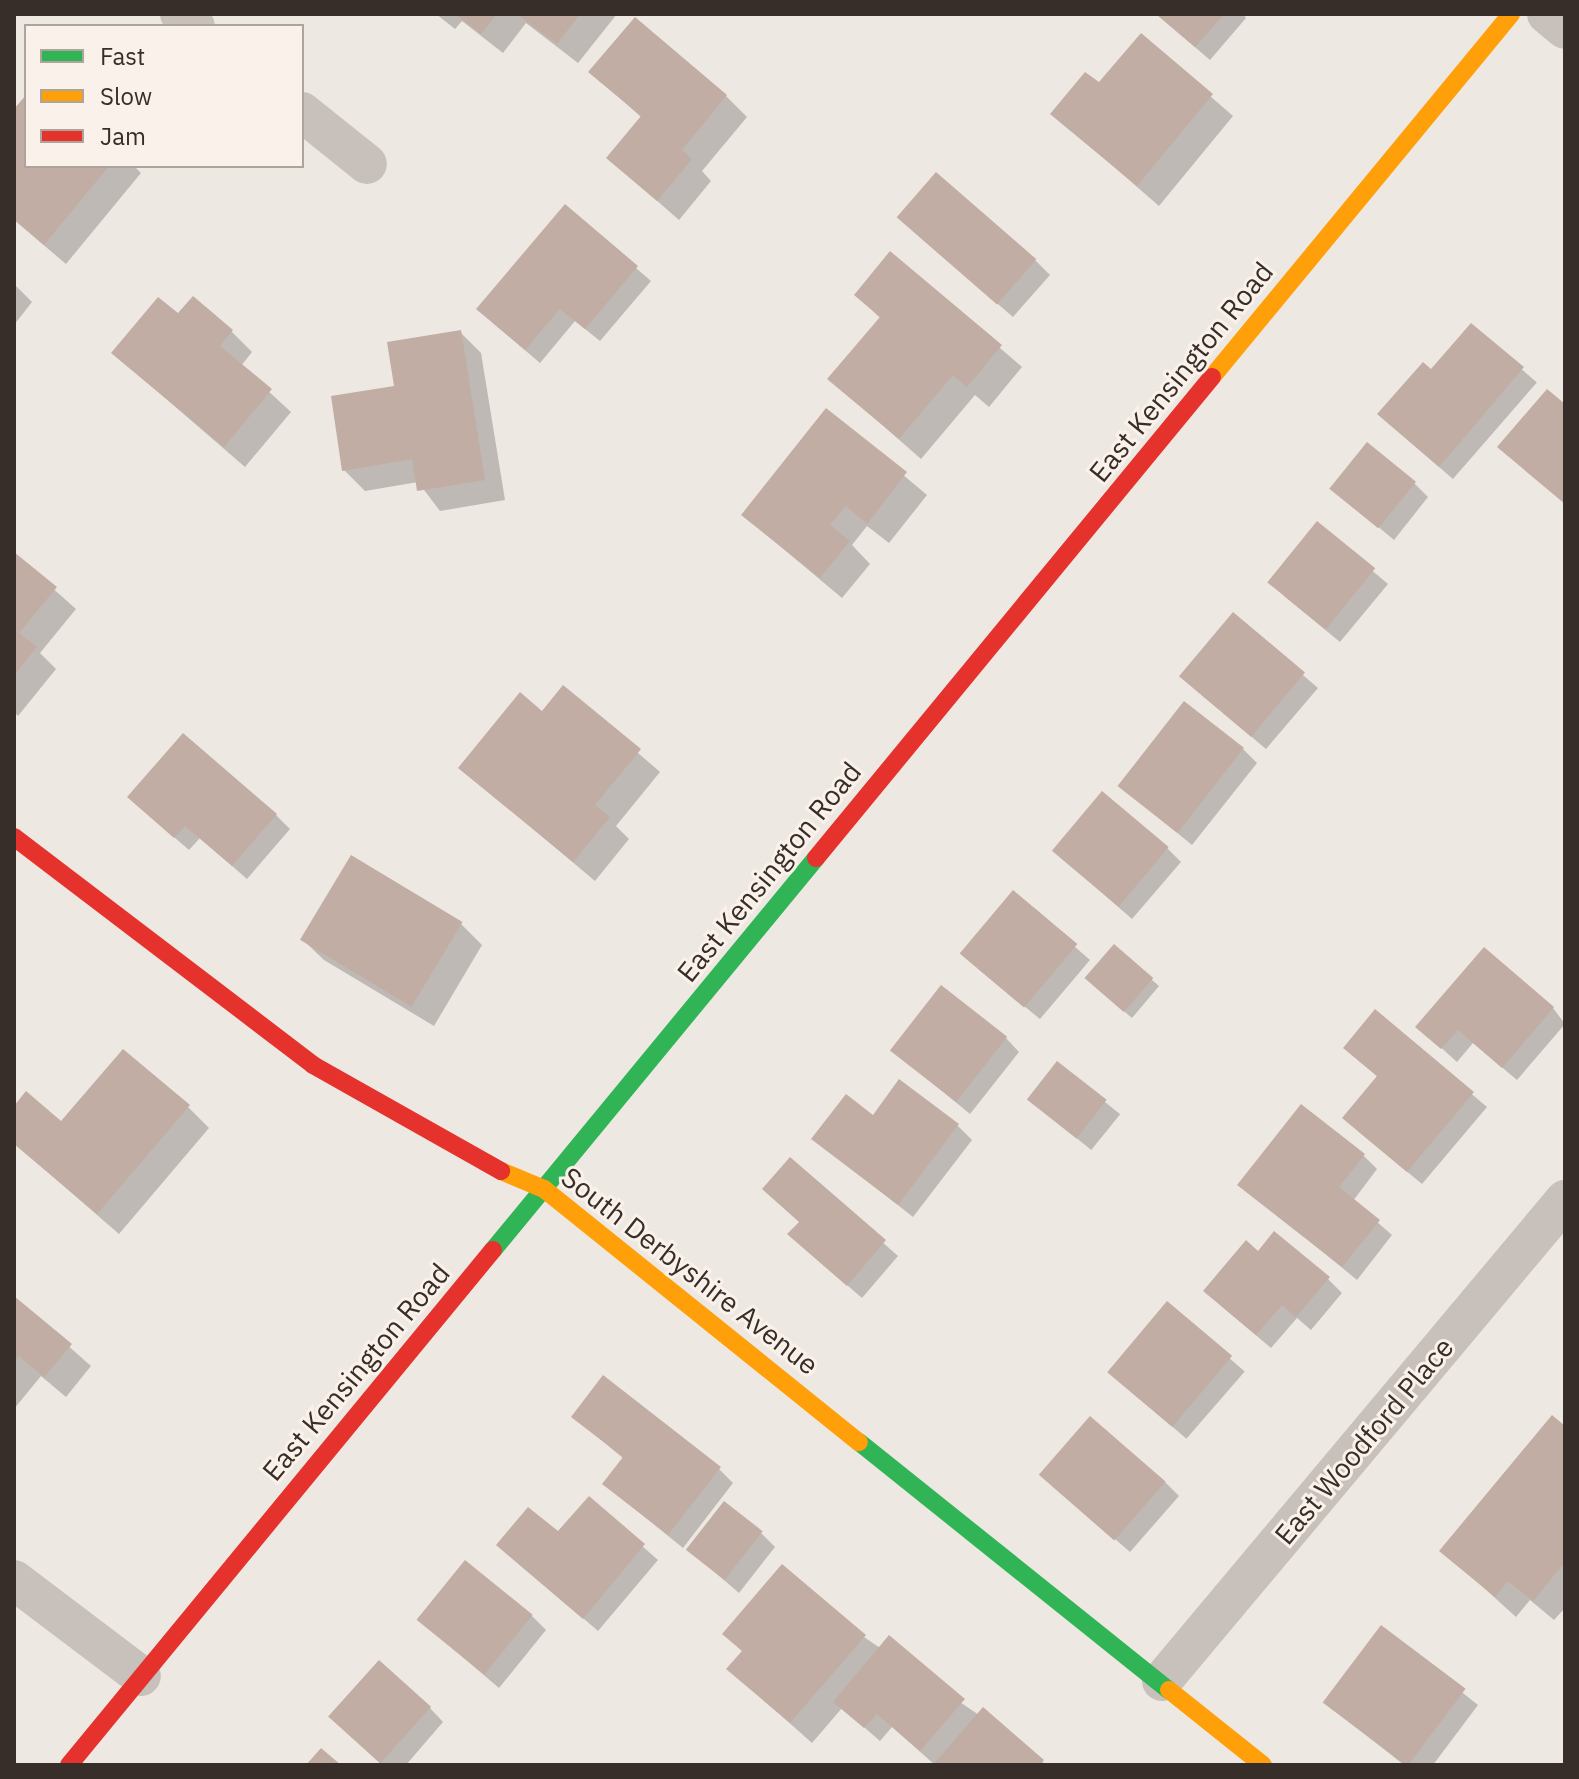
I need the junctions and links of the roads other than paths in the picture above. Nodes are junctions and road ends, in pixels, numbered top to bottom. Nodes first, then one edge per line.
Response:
1 (1511, 14) edge
2 (1547, 14) edge
3 (1565, 29) edge
4 (304, 114) edge
5 (367, 164) dead end
6 (14, 837) edge
7 (544, 1189) junction
8 (1565, 1200) edge
9 (14, 1580) edge
10 (141, 1676) junction
11 (1162, 1681) junction
12 (69, 1765) edge
13 (1263, 1765) edge

1 - 7 main road, East Kensington Road
2 - 3 street
4 - 5 street
6 - 7 main road, South Derbyshire Avenue
7 - 10 main road, East Kensington Road
7 - 11 main road, South Derbyshire Avenue
8 - 11 street, East Woodford Place
9 - 10 street
10 - 12 main road, East Kensington Road
11 - 13 main road, South Derbyshire Avenue

